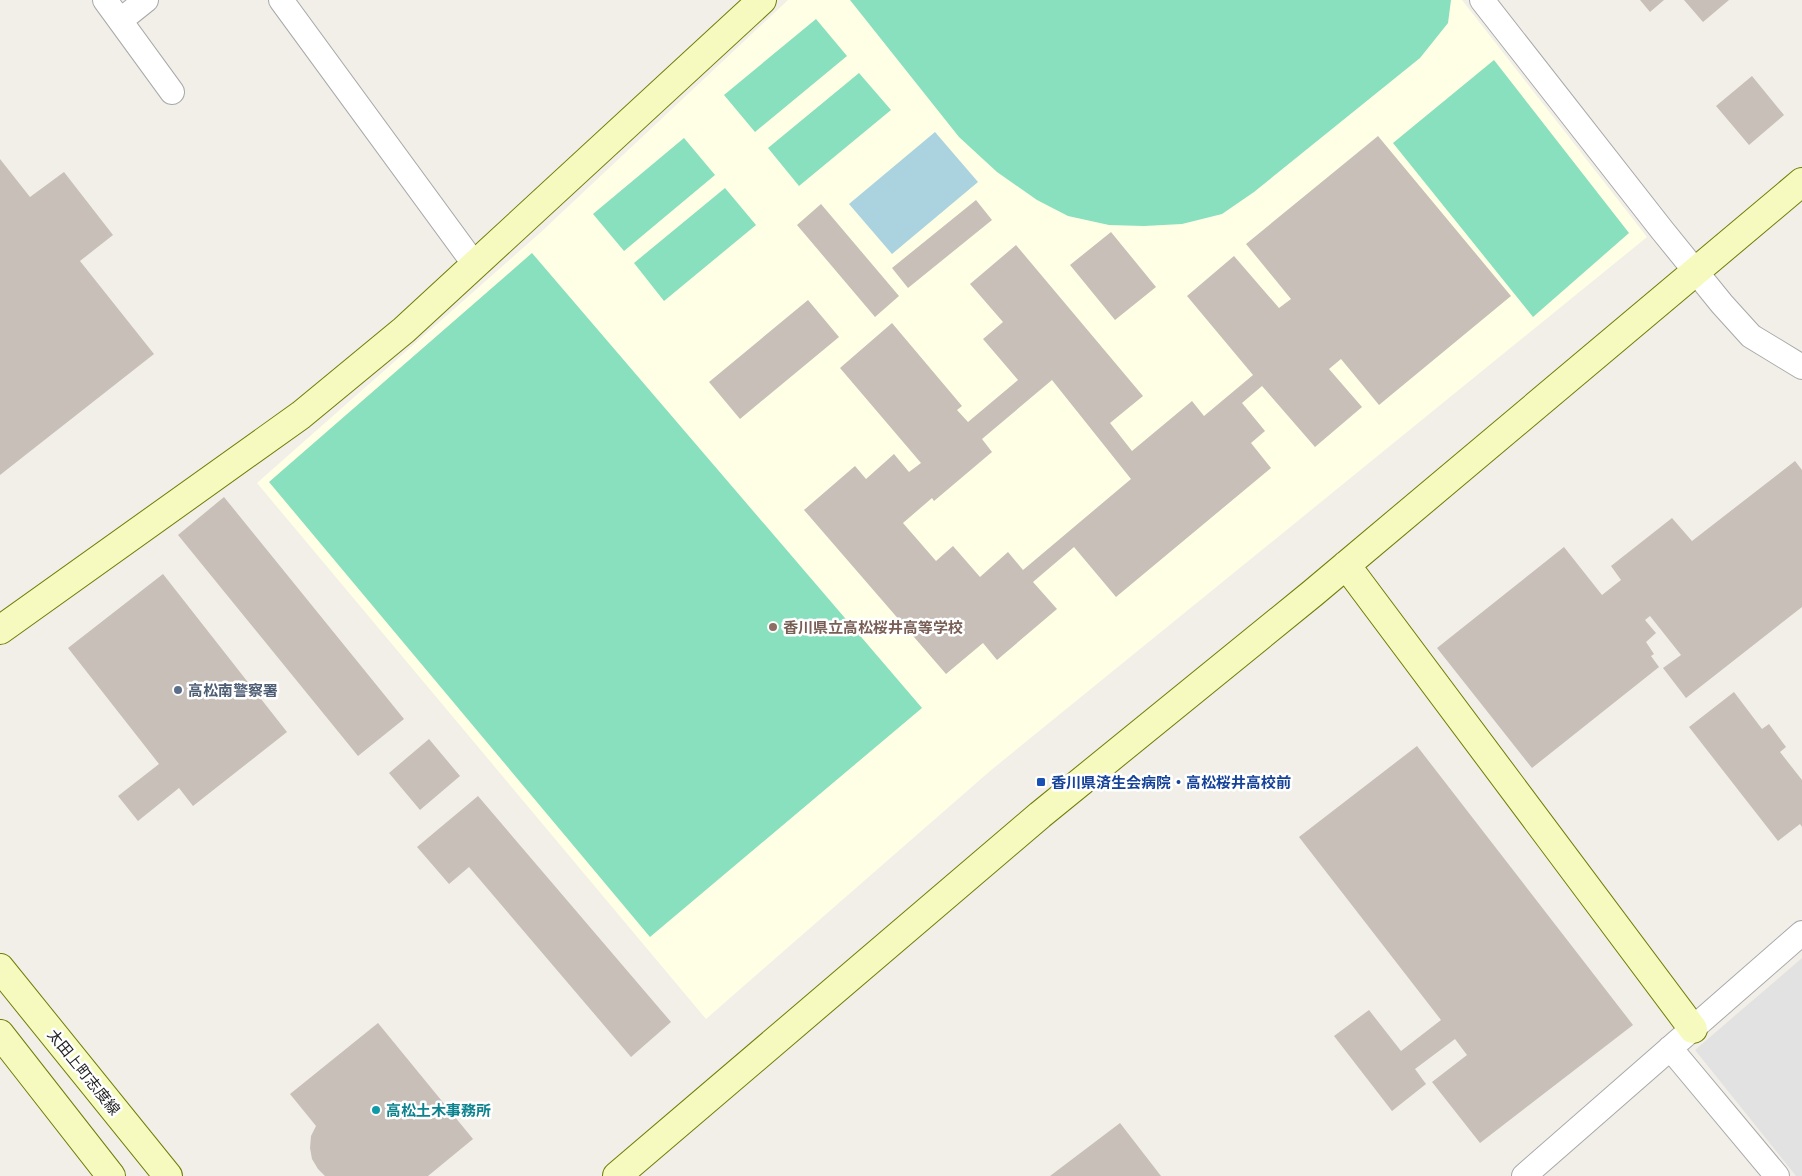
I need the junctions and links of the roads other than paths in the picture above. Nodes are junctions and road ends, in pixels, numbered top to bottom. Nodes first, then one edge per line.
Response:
1 (105, 0) edge
2 (146, 0) edge
3 (281, 0) edge
4 (762, 0) edge
5 (1482, 0) edge
6 (121, 20) junction
7 (172, 92) dead end
8 (1802, 182) edge
9 (475, 265) junction
10 (1696, 272) junction
11 (1802, 367) edge
12 (1346, 565) junction
13 (0, 630) edge
14 (1802, 933) edge
15 (0, 968) edge
16 (1693, 1029) junction
17 (0, 1034) edge
18 (1670, 1048) junction
19 (135, 1134) junction
20 (106, 1168) edge
21 (168, 1176) edge
22 (617, 1176) edge
23 (1524, 1176) edge
24 (1777, 1176) edge

1 - 6 street
2 - 6 street
3 - 9 street
4 - 9 street
5 - 10 street
6 - 7 street
8 - 10 street
9 - 13 street
10 - 11 street
10 - 12 street
12 - 16 street
12 - 22 street
14 - 16 street
15 - 19 street, 太田上町志度線
16 - 18 street
17 - 20 street
18 - 23 street
18 - 24 street
19 - 20 street
19 - 21 street, 太田上町志度線

